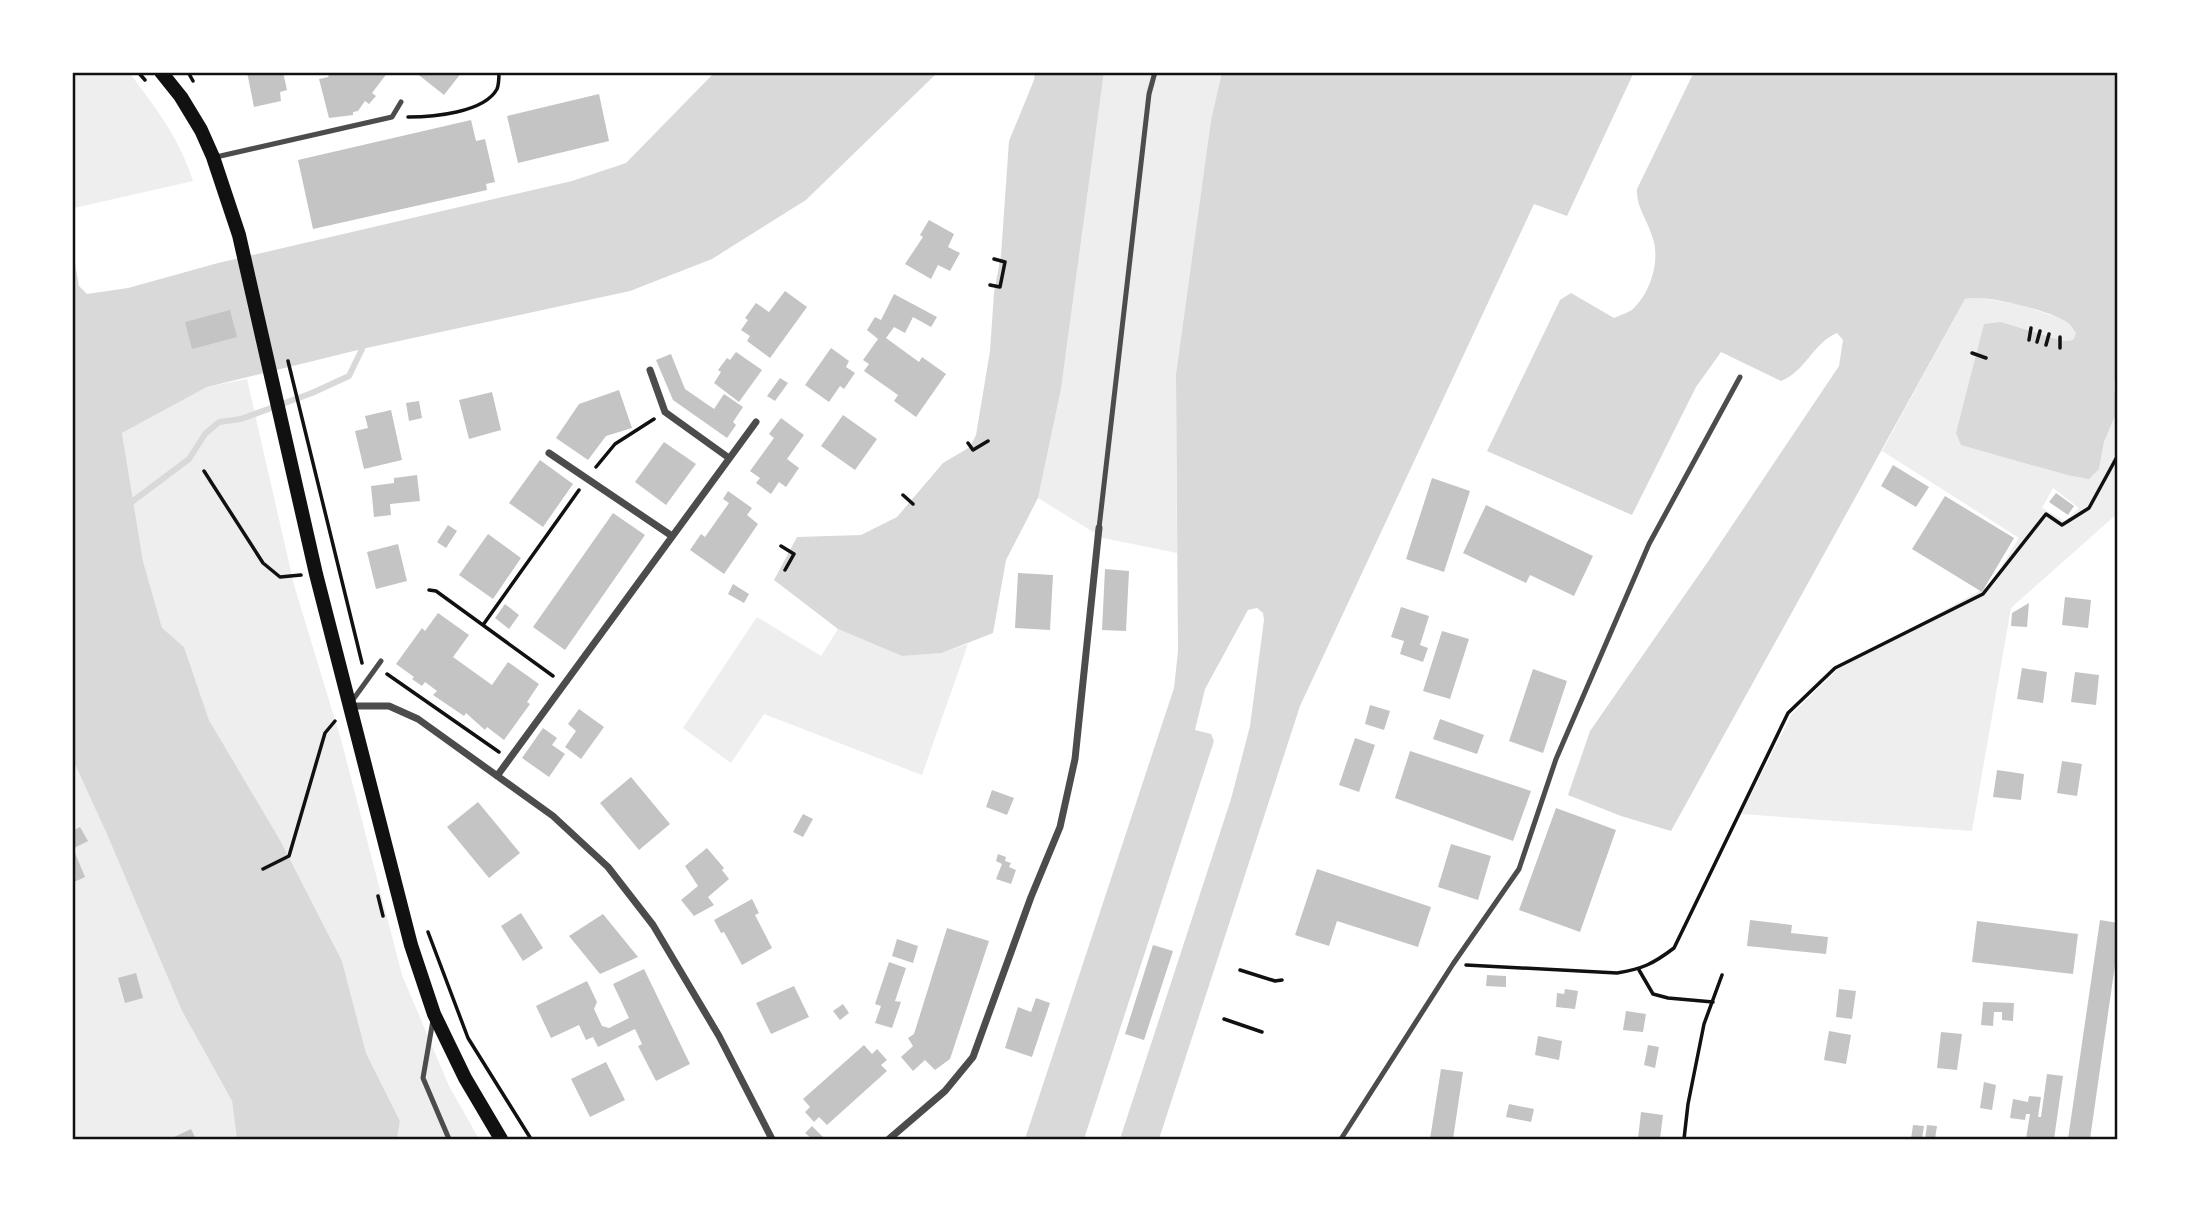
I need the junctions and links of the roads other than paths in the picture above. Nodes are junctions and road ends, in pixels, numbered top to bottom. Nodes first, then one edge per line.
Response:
1 (161, 72) edge
2 (1155, 72) edge
3 (401, 102) dead end
4 (213, 158) junction
5 (650, 370) dead end
6 (1740, 377) dead end
7 (756, 422) dead end
8 (549, 453) dead end
9 (729, 458) junction
10 (1099, 528) joint
11 (673, 536) junction
12 (381, 661) dead end
13 (349, 706) junction
14 (498, 776) junction
15 (434, 1014) junction
16 (449, 1139) edge
17 (501, 1139) edge
18 (772, 1139) edge
19 (889, 1139) edge
20 (1341, 1139) edge

1 - 4 main road
2 - 10 lane
3 - 4 lane
4 - 13 main road
5 - 9 street
6 - 20 lane
7 - 9 street
8 - 11 street
9 - 11 street
10 - 19 street
11 - 14 street
12 - 13 lane
13 - 14 street
13 - 15 main road
14 - 18 street
15 - 16 lane
15 - 17 main road

